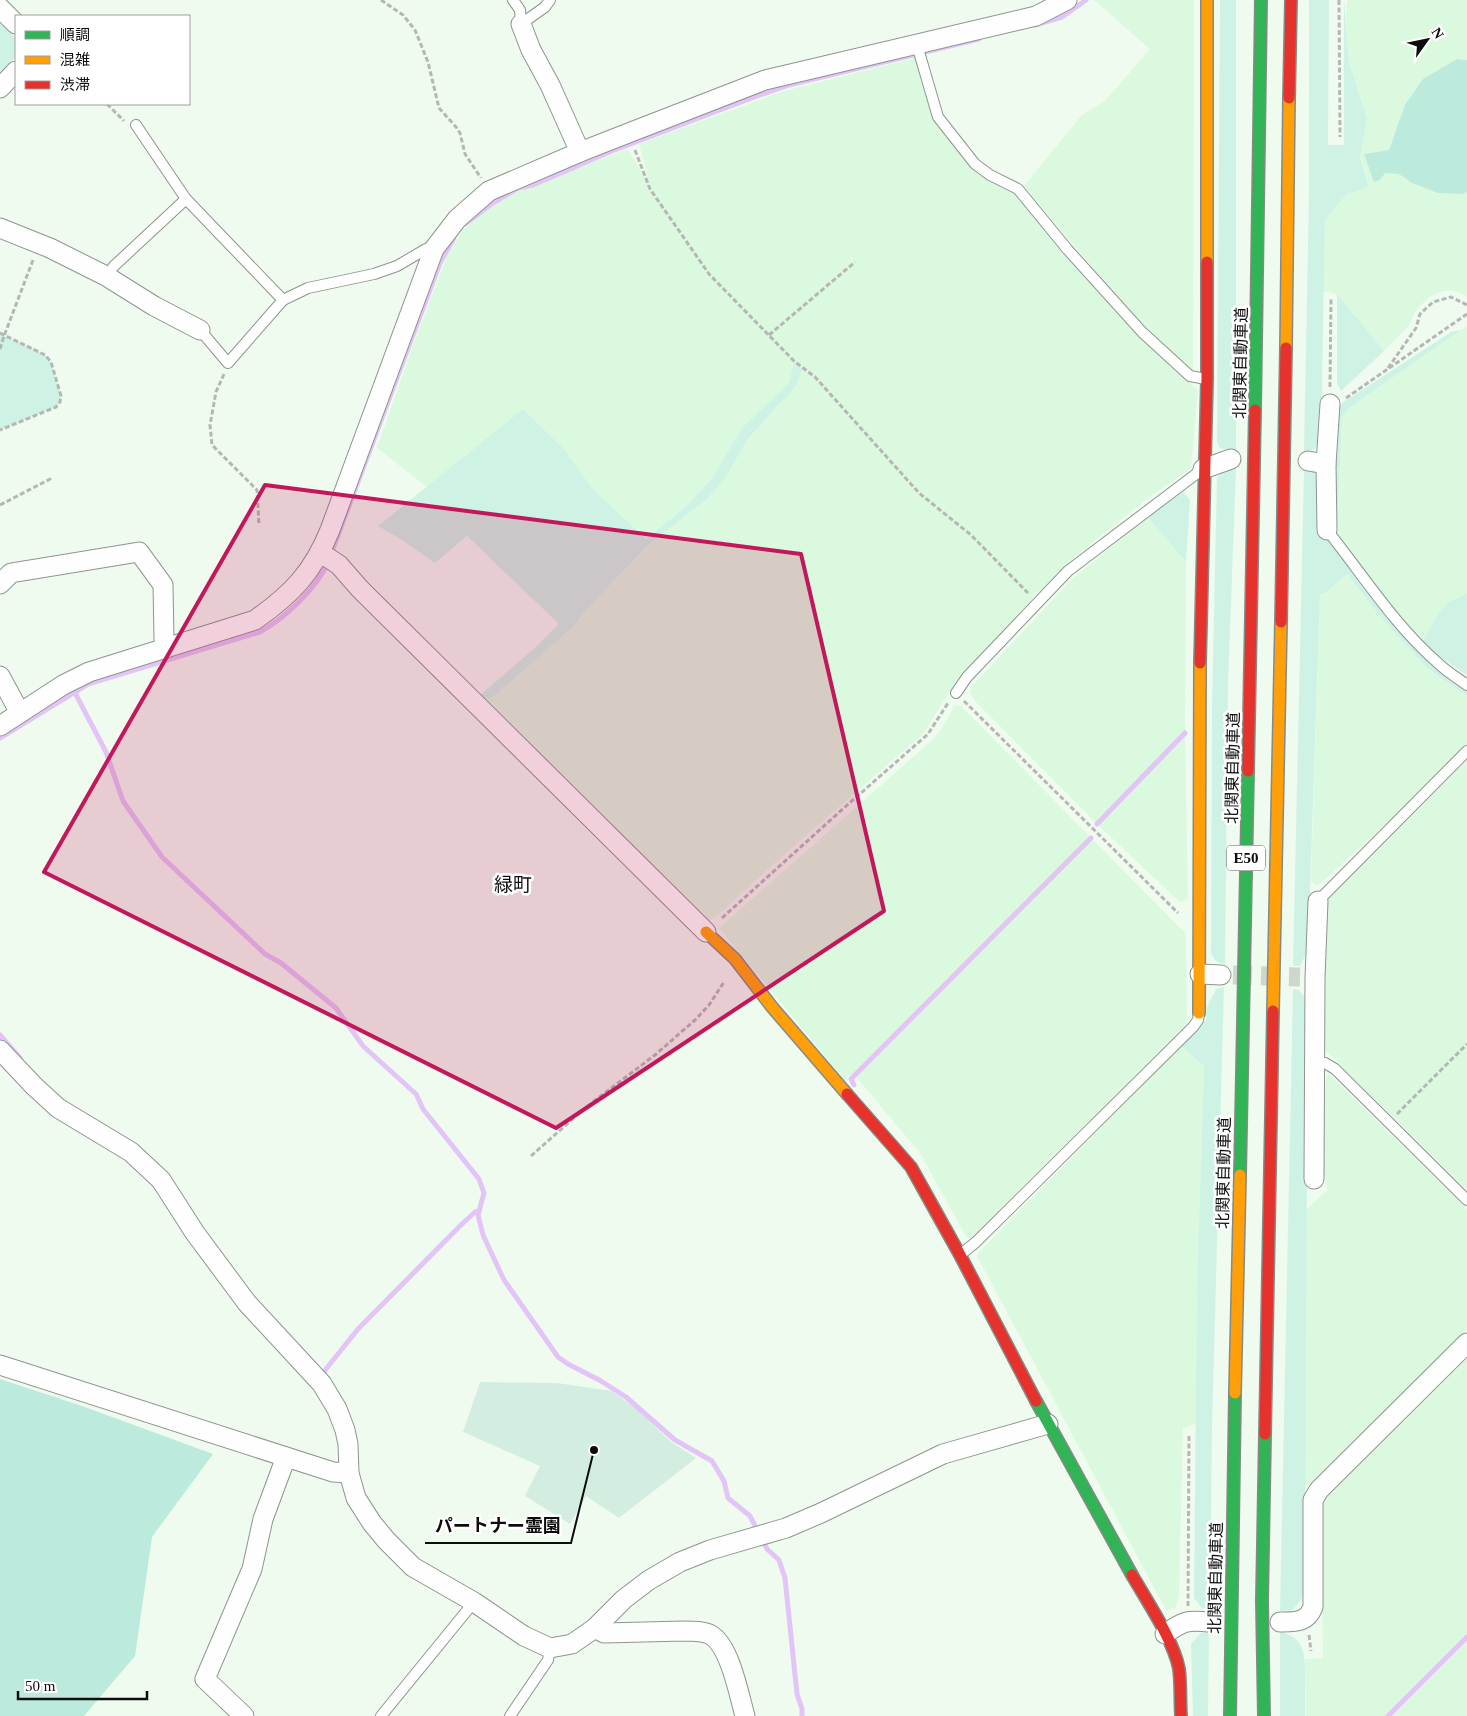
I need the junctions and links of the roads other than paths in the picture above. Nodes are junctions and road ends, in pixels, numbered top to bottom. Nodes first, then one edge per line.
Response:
1 (513, 0) edge
2 (550, 0) edge
3 (1067, 0) edge
4 (1208, 0) edge
5 (1261, 0) edge
6 (1291, 0) edge
7 (0, 8) edge
8 (15, 23) edge
9 (521, 24) junction
10 (916, 44) junction
11 (15, 71) edge
12 (0, 88) edge
13 (136, 125) road end
14 (580, 152) junction
15 (186, 199) junction
16 (0, 228) edge
17 (434, 249) junction
18 (106, 276) junction
19 (283, 300) junction
20 (200, 330) joint
21 (1207, 379) junction
22 (1330, 404) road end
23 (1231, 459) dead end
24 (1203, 469) junction
25 (1327, 530) joint
26 (321, 553) junction
27 (0, 584) edge
28 (166, 648) junction
29 (0, 676) edge
30 (1467, 684) edge
31 (956, 693) road end
32 (20, 713) junction
33 (0, 726) edge
34 (1467, 751) edge
35 (1318, 901) joint
36 (706, 932) joint
37 (1200, 974) junction
38 (1221, 975) tunnel mouth
39 (1199, 1014) joint
40 (0, 1050) edge
41 (1314, 1062) junction
42 (1314, 1179) dead end
43 (1467, 1200) edge
44 (960, 1255) junction
45 (1467, 1343) edge
46 (0, 1365) edge
47 (1048, 1424) junction
48 (286, 1457) junction
49 (349, 1473) junction
50 (474, 1602) junction
51 (1209, 1622) dead end
52 (1280, 1622) dead end
53 (595, 1628) junction
54 (1165, 1634) junction
55 (550, 1648) junction
56 (244, 1716) edge
57 (381, 1716) edge
58 (510, 1716) edge
59 (745, 1716) edge
60 (1181, 1716) edge
61 (1230, 1716) edge
62 (1264, 1716) edge

1 - 9 lane
2 - 9 lane
3 - 10 street
4 - 21 main road
5 - 61 main road, 北関東自動車道 / E50
6 - 62 main road, E50
7 - 8 street
9 - 14 street
10 - 14 street
10 - 21 lane
11 - 12 street
13 - 15 lane
14 - 17 street
15 - 18 lane
15 - 19 lane
16 - 18 street
17 - 19 lane
17 - 26 street
18 - 20 street
19 - 20 lane
21 - 24 main road
22 - 25 street
23 - 24 street
24 - 31 lane
24 - 37 main road
25 - 30 lane
26 - 28 street
26 - 36 street
27 - 28 street
28 - 32 street
29 - 32 street
32 - 33 street
34 - 35 lane
35 - 41 street
36 - 44 main road
37 - 38 street
37 - 39 main road
39 - 44 lane
40 - 49 street
41 - 42 street
41 - 43 lane
44 - 47 main road
45 - 52 street
46 - 48 street
47 - 53 street
47 - 54 main road
48 - 49 street
48 - 56 street
49 - 50 street
50 - 55 street
50 - 57 lane
51 - 54 street
53 - 55 street
53 - 59 street
54 - 60 main road
55 - 58 lane

